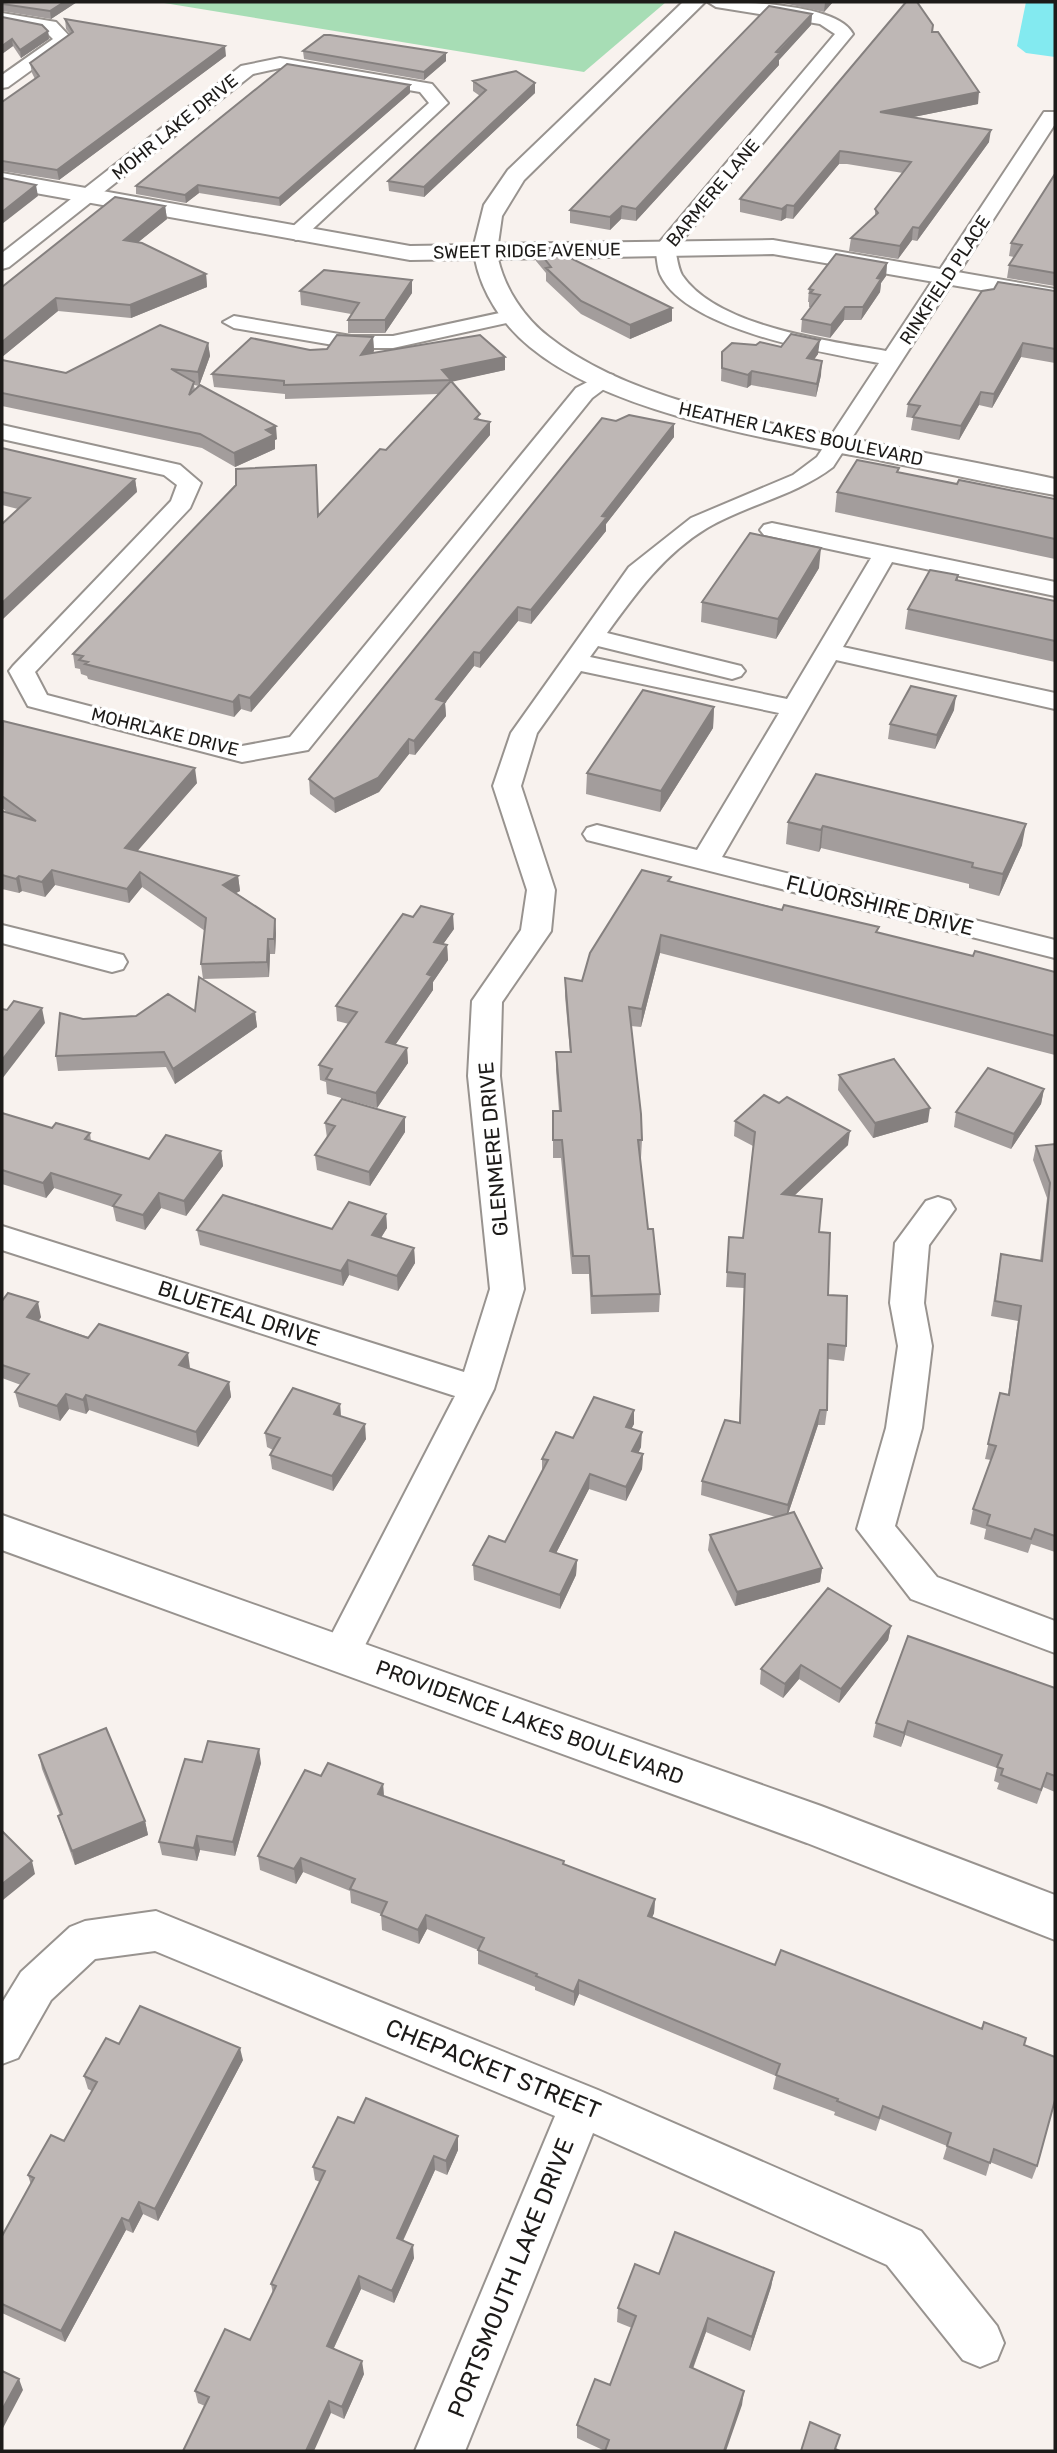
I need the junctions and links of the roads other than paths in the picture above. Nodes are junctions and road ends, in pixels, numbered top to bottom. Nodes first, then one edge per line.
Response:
1 (695, 2) edge
2 (716, 2) edge
3 (2, 18) edge
4 (2, 83) edge
5 (1051, 116) dead end
6 (2, 180) edge
7 (89, 196) junction
8 (296, 234) junction
9 (665, 248) junction
10 (486, 253) junction
11 (2, 263) edge
12 (947, 277) junction
13 (1055, 296) edge
14 (513, 316) junction
15 (234, 322) dead end
16 (892, 359) junction
17 (605, 380) junction
18 (2, 432) edge
19 (838, 444) junction
20 (1055, 486) edge
21 (772, 530) dead end
22 (885, 554) junction
23 (1055, 589) edge
24 (592, 637) junction
25 (828, 651) junction
26 (685, 659) junction
27 (575, 662) junction
28 (671, 682) junction
29 (800, 698) junction
30 (1055, 701) edge
31 (597, 834) dead end
32 (705, 861) junction
33 (2, 934) edge
34 (1055, 949) edge
35 (112, 962) dead end
36 (938, 1209) dead end
37 (2, 1238) edge
38 (476, 1389) junction
39 (2, 1532) edge
40 (1055, 1637) edge
41 (340, 1655) junction
42 (1055, 1918) edge
43 (2, 2043) edge
44 (582, 2105) junction
45 (980, 2343) dead end
46 (440, 2451) edge

1 - 10 street, HEATHER LAKES BOULEVARD
2 - 9 street, BARMERE LANE
3 - 4 street
5 - 12 street, RINKFIELD PLACE
6 - 7 street, SWEET RIDGE AVENUE
7 - 8 street, SWEET RIDGE AVENUE
7 - 8 street, MOHR LAKE DRIVE
7 - 11 street
8 - 10 street, SWEET RIDGE AVENUE
9 - 10 street, SWEET RIDGE AVENUE
9 - 12 street, SWEET RIDGE AVENUE
9 - 16 street, BARMERE LANE
10 - 14 street, HEATHER LAKES BOULEVARD
12 - 13 street, SWEET RIDGE AVENUE
12 - 16 street, RINKFIELD PLACE
14 - 15 street
14 - 17 street, HEATHER LAKES BOULEVARD
16 - 19 street, RINKFIELD PLACE
17 - 18 street, MOHRLAKE DRIVE
17 - 19 street, HEATHER LAKES BOULEVARD
19 - 20 street, HEATHER LAKES BOULEVARD
19 - 24 street, GLENMERE DRIVE
21 - 22 street
22 - 23 street
22 - 25 street
24 - 26 street
24 - 27 street, GLENMERE DRIVE
25 - 29 street
25 - 30 street
26 - 28 street
26 - 29 street
27 - 28 street
27 - 38 street, GLENMERE DRIVE
28 - 29 street
29 - 32 street
31 - 32 street, FLUORSHIRE DRIVE
32 - 34 street, FLUORSHIRE DRIVE
33 - 35 street
36 - 40 street
37 - 38 street, BLUETEAL DRIVE
38 - 41 street, GLENMERE DRIVE
39 - 41 street, PROVIDENCE LAKES BOULEVARD
41 - 42 street, PROVIDENCE LAKES BOULEVARD
43 - 44 street, CHEPACKET STREET
44 - 45 street, CHEPACKET STREET
44 - 46 street, PORTSMOUTH LAKE DRIVE

